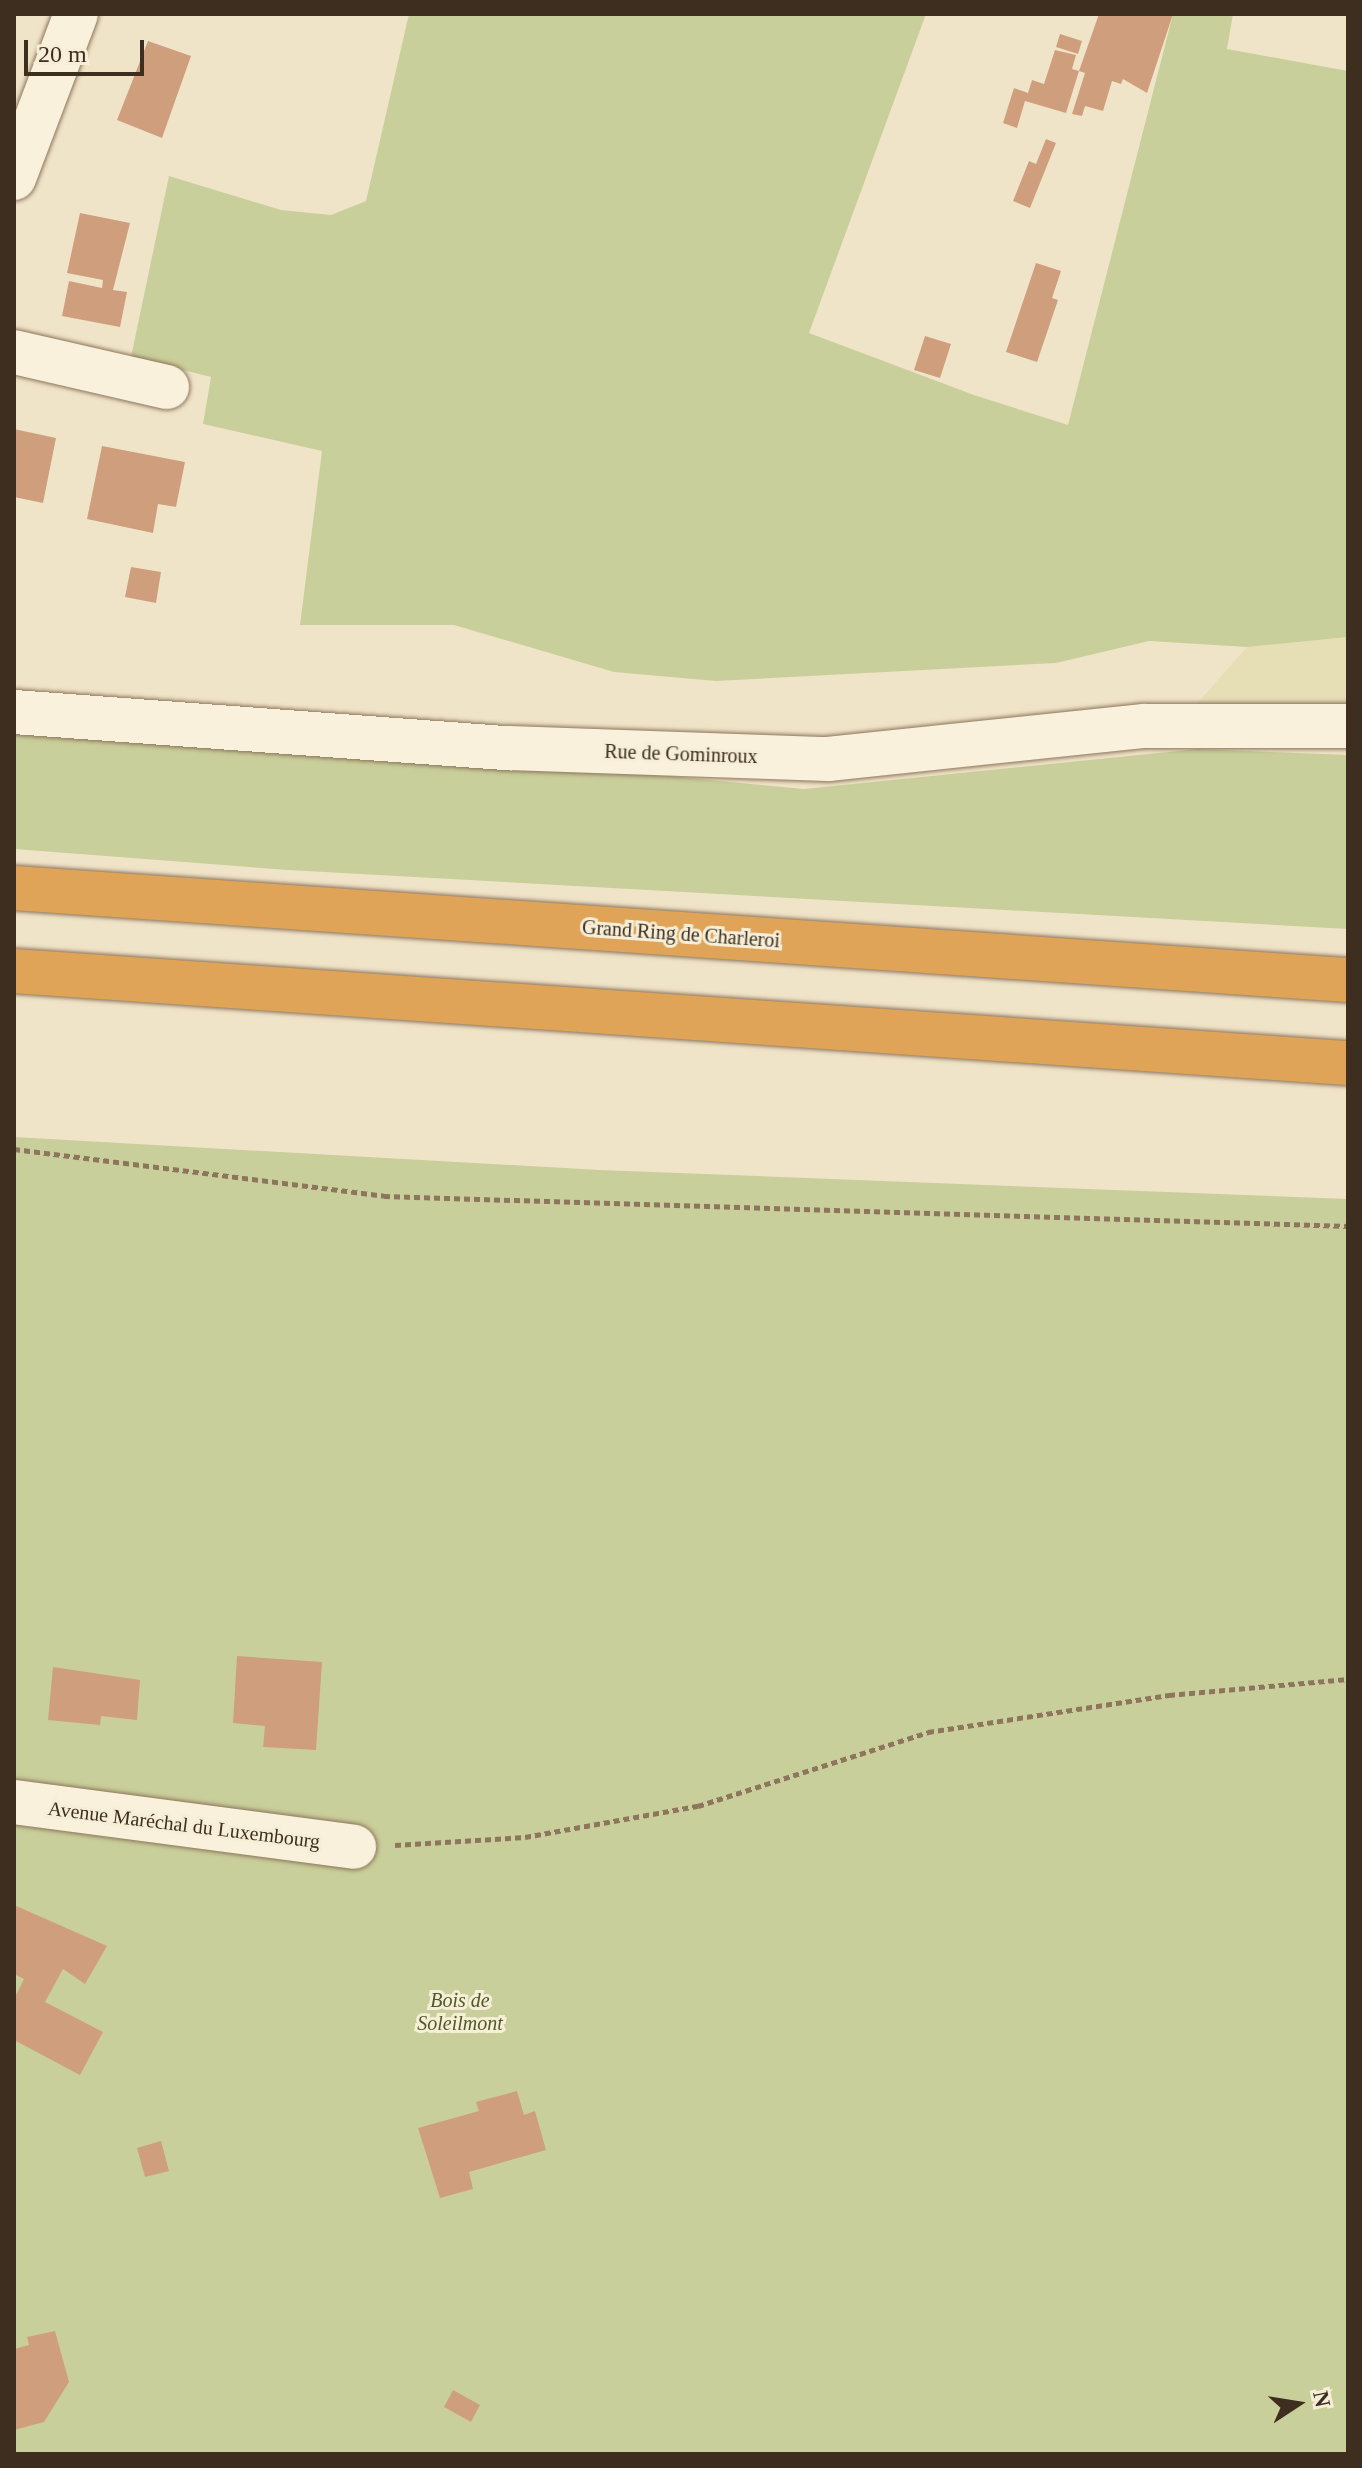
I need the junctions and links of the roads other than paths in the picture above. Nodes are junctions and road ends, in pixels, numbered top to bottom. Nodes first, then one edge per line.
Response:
1 (76, 14) edge
2 (14, 178) edge
3 (14, 352) edge
4 (167, 387) dead end
5 (14, 712) edge
6 (1348, 726) edge
7 (14, 888) edge
8 (14, 971) edge
9 (1348, 980) edge
10 (1348, 1063) edge
11 (14, 1802) edge
12 (354, 1847) road end

1 - 2 street
3 - 4 street
5 - 6 street, Rue de Gominroux
7 - 9 highway, Grand Ring de Charleroi
8 - 10 highway
11 - 12 street, Avenue Maréchal du Luxembourg

